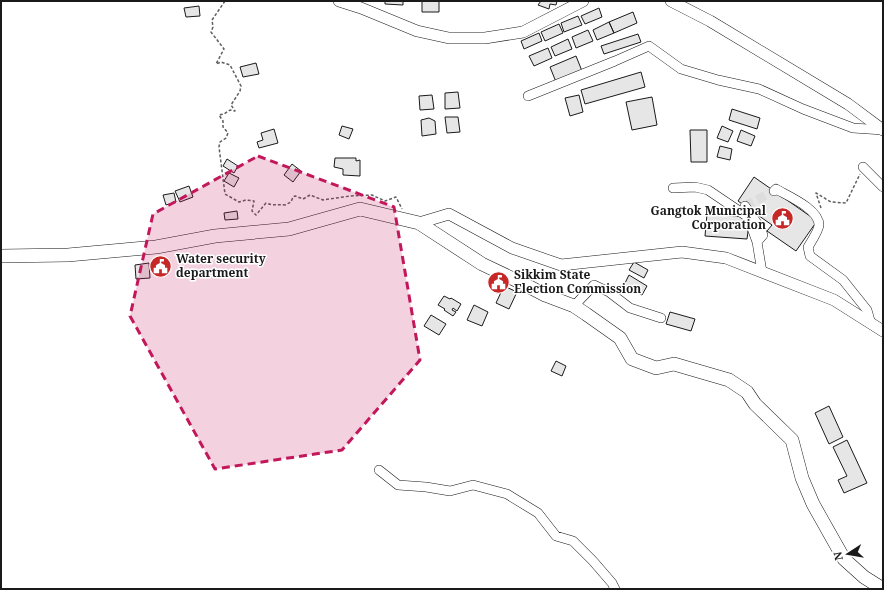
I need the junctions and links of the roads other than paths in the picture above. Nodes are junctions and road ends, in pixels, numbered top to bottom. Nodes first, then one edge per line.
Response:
1 (339, 1) edge
2 (583, 1) edge
3 (671, 1) edge
4 (528, 96) dead end
5 (883, 130) edge
6 (863, 167) road end
7 (883, 187) edge
8 (673, 188) dead end
9 (774, 191) dead end
10 (745, 206) dead end
11 (419, 223) junction
12 (757, 242) junction
13 (1, 256) edge
14 (762, 272) junction
15 (574, 306) junction
16 (661, 318) dead end
17 (871, 324) junction
18 (883, 331) edge
19 (379, 470) dead end
20 (615, 589) edge
21 (883, 589) edge

1 - 2 main road
3 - 5 main road
4 - 5 street
6 - 7 street
8 - 12 street
9 - 17 street
10 - 12 street
11 - 13 highway
11 - 14 main road
11 - 15 highway
12 - 14 street
14 - 17 main road
15 - 16 street
15 - 21 highway
17 - 18 main road
19 - 20 street

